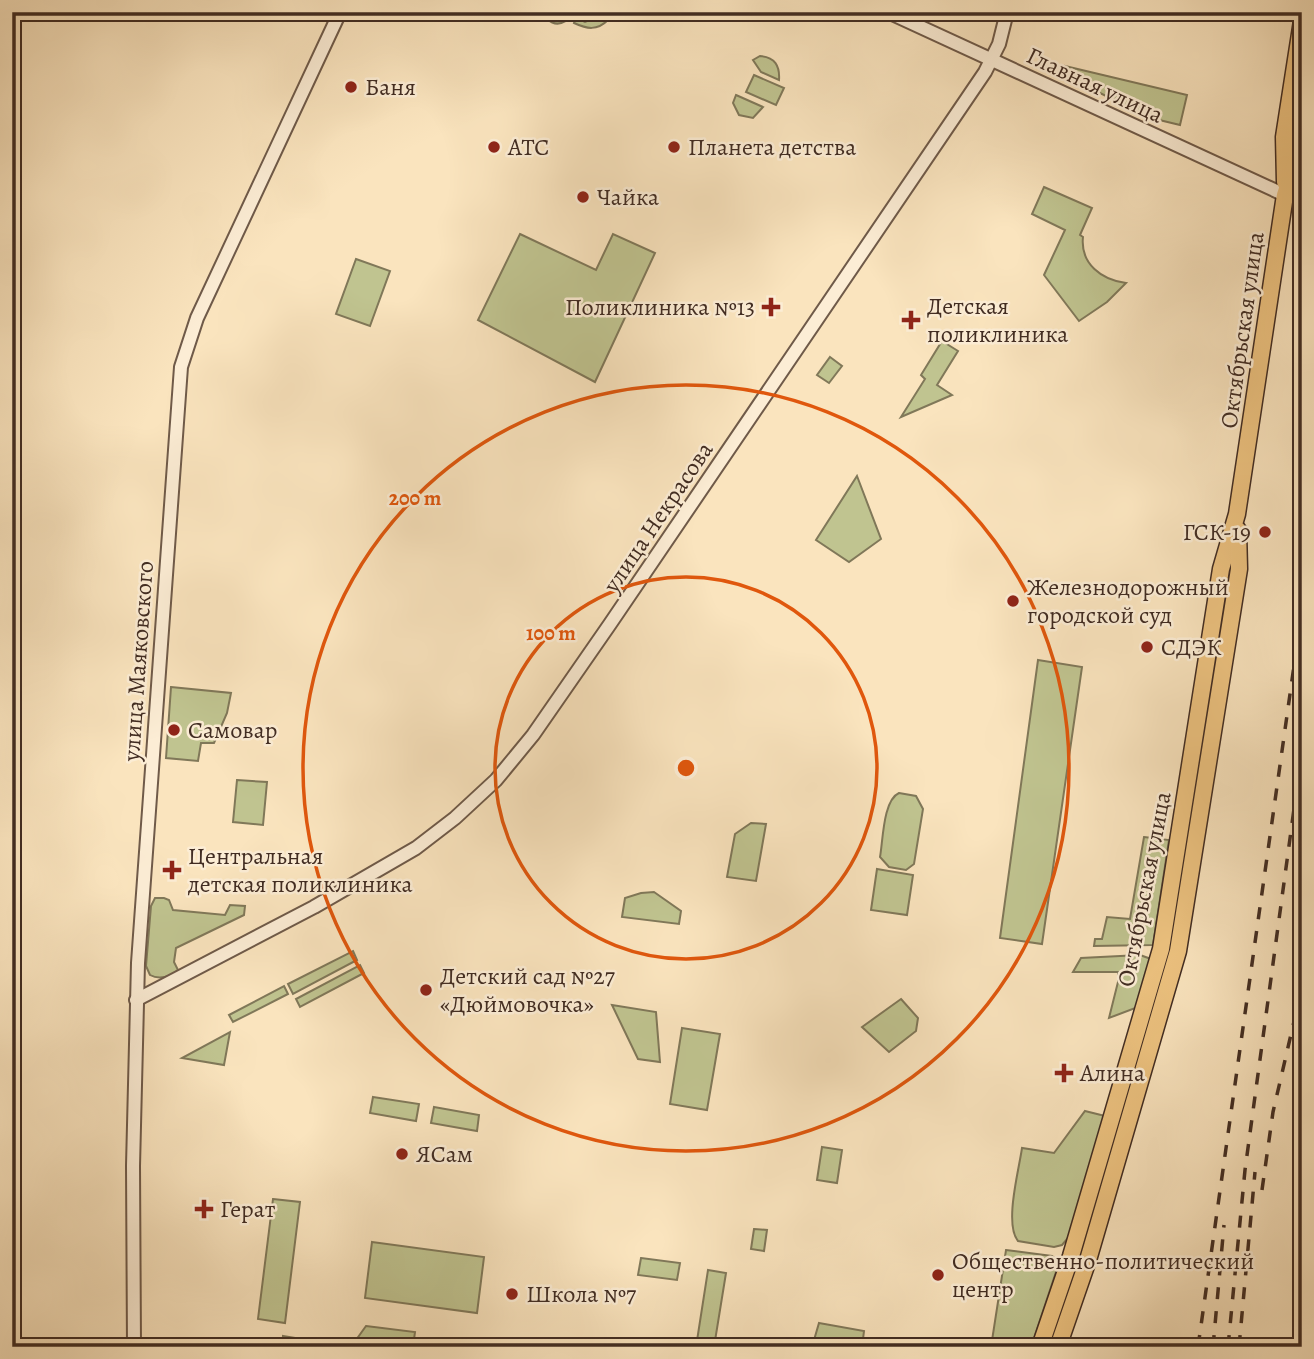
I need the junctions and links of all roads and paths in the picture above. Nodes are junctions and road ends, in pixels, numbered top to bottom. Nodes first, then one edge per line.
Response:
1 (340, 12) edge
2 (888, 12) edge
3 (1007, 12) edge
4 (1302, 21) edge
5 (991, 60) junction
6 (1302, 144) edge
7 (1285, 195) junction
8 (1237, 514) junction
9 (136, 1000) junction
10 (1049, 1321) junction
11 (1061, 1344) edge
12 (134, 1347) edge
13 (1040, 1347) edge

1 - 9 street, улица Маяковского
2 - 5 street, Главная улица
3 - 5 street, улица Некрасова
4 - 7 main road
5 - 7 street, Главная улица
5 - 9 street, улица Некрасова
6 - 7 main road
7 - 8 main road, Октябрьская улица
8 - 10 main road, Октябрьская улица
8 - 11 main road, Октябрьская улица
9 - 12 street, улица Маяковского
10 - 11 street
10 - 13 main road, Октябрьская улица

